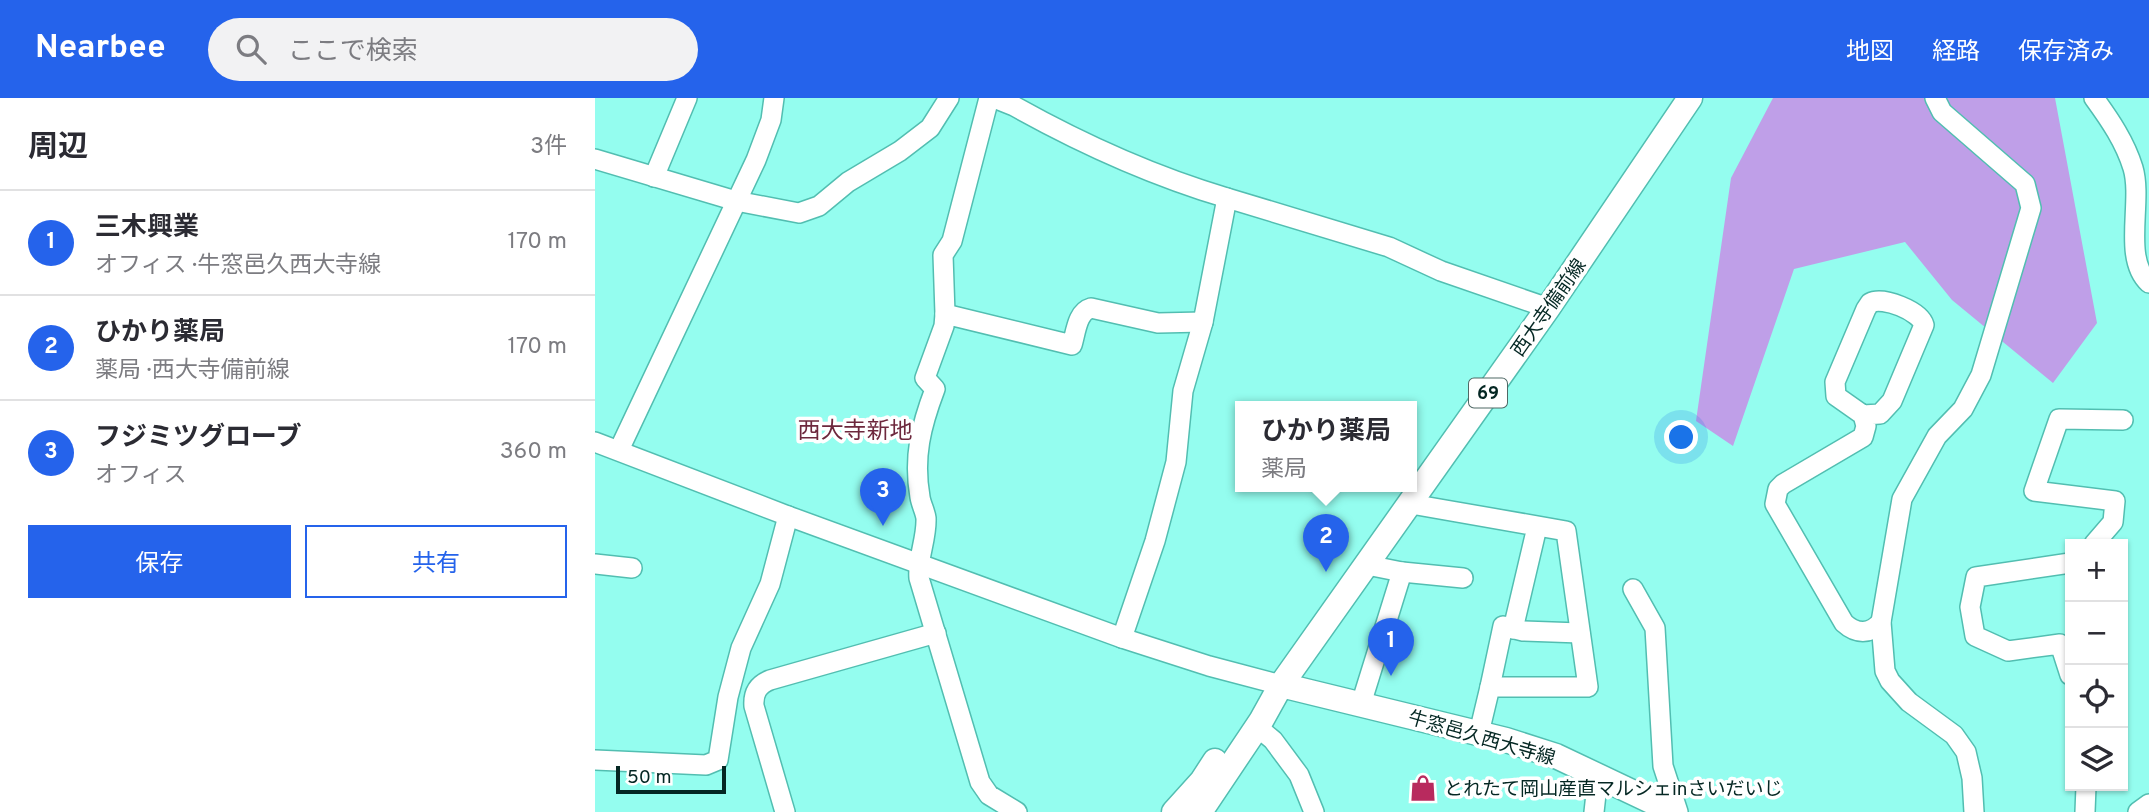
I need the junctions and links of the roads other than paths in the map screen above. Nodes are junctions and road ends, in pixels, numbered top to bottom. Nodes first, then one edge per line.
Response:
1 (687, 98) edge
2 (774, 98) edge
3 (949, 98) edge
4 (991, 98) edge
5 (1690, 98) edge
6 (1935, 98) edge
7 (2094, 98) edge
8 (595, 159) edge
9 (653, 177) junction
10 (1227, 198) junction
11 (736, 201) junction
12 (2149, 283) edge
13 (1548, 308) junction
14 (945, 314) junction
15 (1203, 322) junction
16 (1863, 415) junction
17 (2123, 420) dead end
18 (595, 442) edge
19 (619, 450) junction
20 (1411, 504) junction
21 (788, 516) junction
22 (1537, 527) junction
23 (2099, 539) edge
24 (918, 563) junction
25 (595, 564) edge
26 (2065, 564) edge
27 (1367, 565) junction
28 (632, 568) dead end
29 (1402, 572) junction
30 (1463, 578) dead end
31 (1633, 589) dead end
32 (1881, 622) junction
33 (1513, 629) junction
34 (936, 633) junction
35 (1580, 633) junction
36 (1122, 638) junction
37 (2067, 665) edge
38 (1281, 685) junction
39 (1490, 687) junction
40 (1361, 704) junction
41 (1257, 727) junction
42 (1479, 733) junction
43 (595, 760) edge
44 (1598, 776) junction
45 (2086, 791) edge
46 (2149, 804) edge
47 (785, 812) edge
48 (1017, 812) edge
49 (1174, 812) edge
50 (1201, 812) edge
51 (1314, 812) edge
52 (1594, 812) edge
53 (1676, 812) edge
54 (1975, 812) edge
55 (2085, 812) edge
56 (2138, 812) edge

1 - 9 street
2 - 11 street
3 - 11 street
4 - 10 street
4 - 14 street
5 - 13 main road, 西大寺備前線 / 69
6 - 32 street
7 - 12 street
8 - 9 street
9 - 11 street
10 - 13 street
10 - 15 street
11 - 19 street
13 - 20 main road, 西大寺備前線 / 69
14 - 15 street
14 - 24 street
15 - 36 street
16 - 16 street
16 - 32 street
17 - 23 street
18 - 19 street
19 - 21 street
20 - 22 street
20 - 27 main road, 西大寺備前線 / 69
21 - 24 street
21 - 43 street
22 - 33 street
22 - 35 street
24 - 34 street
24 - 36 street
25 - 28 street
26 - 37 street
27 - 29 street
27 - 38 main road, 西大寺備前線 / 69
29 - 30 street
29 - 40 street
31 - 53 street
32 - 54 street
33 - 35 street
33 - 39 street
34 - 47 street
34 - 48 street
35 - 39 street
36 - 38 street
38 - 40 main road, 牛窓邑久西大寺線
38 - 41 main road, 西大寺備前線 / 69
38 - 49 main road, 西大寺備前線 / 69
39 - 42 street
40 - 42 main road, 牛窓邑久西大寺線
41 - 50 main road, 西大寺備前線 / 69
41 - 51 street
42 - 44 main road, 牛窓邑久西大寺線
44 - 52 street
44 - 53 main road, 牛窓邑久西大寺線
45 - 55 street
46 - 56 street

